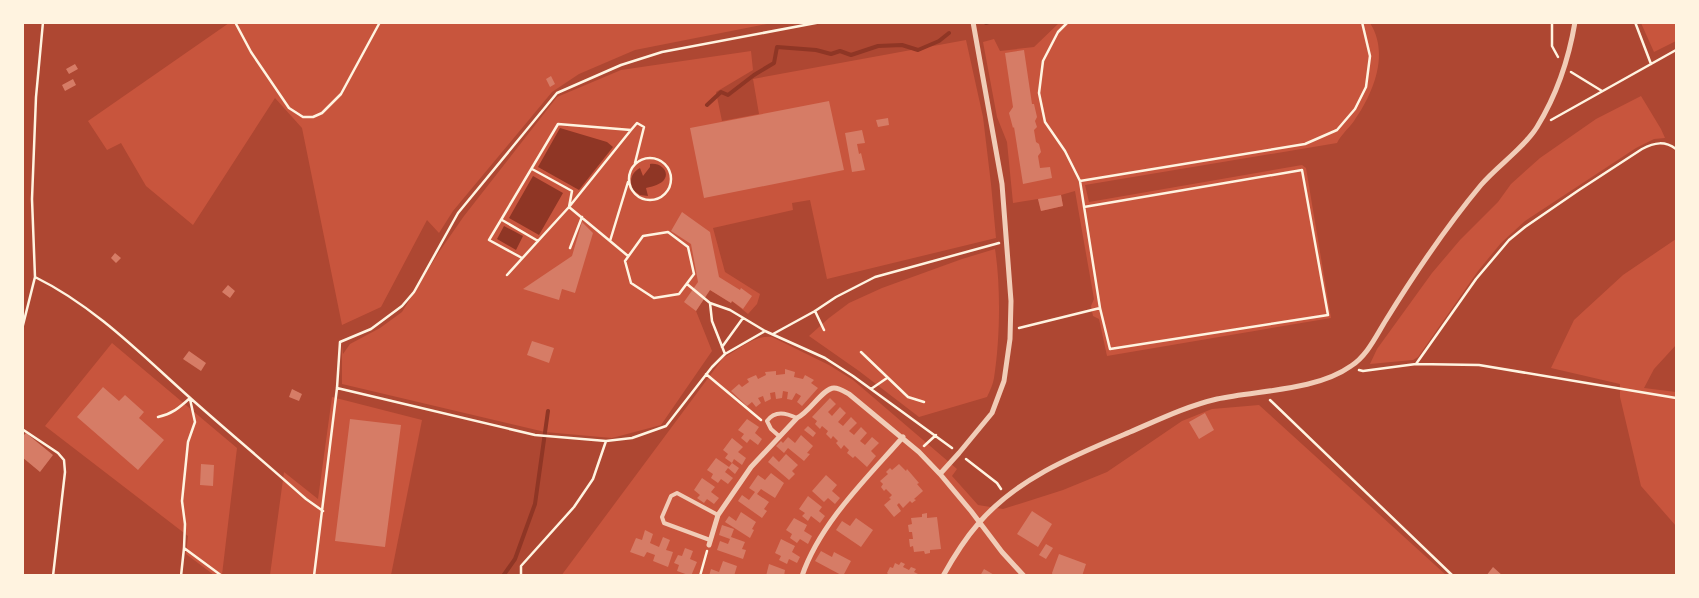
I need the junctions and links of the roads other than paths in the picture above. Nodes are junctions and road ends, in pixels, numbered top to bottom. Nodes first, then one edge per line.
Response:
1 (973, 22) edge
2 (1576, 22) edge
3 (797, 418) junction
4 (779, 436) junction
5 (903, 437) junction
6 (940, 474) junction
7 (718, 515) junction
8 (978, 523) junction
9 (709, 542) joint
10 (802, 576) edge
11 (942, 576) edge
12 (1024, 576) edge

1 - 6 street
2 - 8 street
3 - 4 street
3 - 4 lane
3 - 5 street
4 - 7 street
5 - 6 street
5 - 10 street
6 - 8 street
7 - 9 street
7 - 9 lane
8 - 11 street
8 - 12 street

